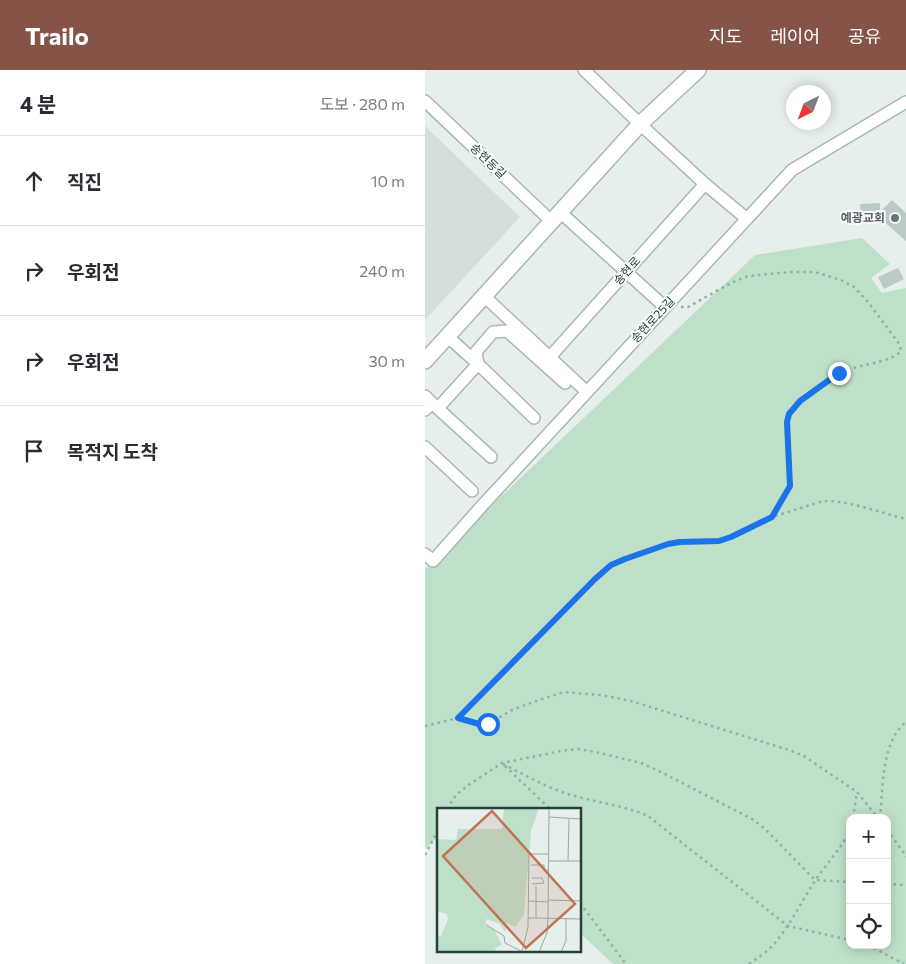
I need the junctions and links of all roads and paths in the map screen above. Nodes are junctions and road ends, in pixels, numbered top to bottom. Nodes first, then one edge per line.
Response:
1 (584, 70) edge
2 (698, 70) edge
3 (425, 101) edge
4 (906, 102) edge
5 (640, 124) junction
6 (705, 184) junction
7 (555, 216) junction
8 (747, 219) junction
9 (626, 272) junction
10 (484, 296) junction
11 (665, 307) junction
12 (447, 336) junction
13 (549, 358) junction
14 (425, 361) edge
15 (478, 364) junction
16 (565, 383) dead end
17 (587, 392) junction
18 (430, 404) edge
19 (534, 418) dead end
20 (425, 447) edge
21 (491, 457) dead end
22 (472, 491) dead end
23 (772, 517) junction
24 (906, 519) edge
25 (425, 554) edge
26 (458, 718) junction
27 (906, 722) edge
28 (425, 726) edge
29 (502, 763) junction
30 (857, 792) junction
31 (448, 808) edge
32 (549, 808) edge
33 (854, 814) edge
34 (876, 814) edge
35 (879, 814) edge
36 (437, 832) edge
37 (891, 835) edge
38 (846, 837) edge
39 (425, 855) edge
40 (906, 857) edge
41 (815, 880) junction
42 (846, 882) edge
43 (891, 884) edge
44 (906, 885) edge
45 (581, 904) edge
46 (788, 926) junction
47 (846, 939) edge
48 (876, 949) edge
49 (626, 964) edge
50 (749, 964) edge
51 (904, 964) edge

1 - 5 street
2 - 5 main road
3 - 7 street, 송현동길
4 - 8 street, 송현로25길
5 - 6 street
5 - 7 main road
6 - 8 street
6 - 9 street, 송현로
7 - 9 street, 송현동길
7 - 10 main road
8 - 11 street, 송현로25길
9 - 11 street, 송현동길
9 - 13 street, 송현로
10 - 12 main road
10 - 13 street
11 - 17 street, 송현로25길
11 - 23 path
12 - 14 main road
12 - 15 street
13 - 17 street
15 - 16 street
15 - 18 street
15 - 19 street
17 - 25 street, 송현로25길
18 - 21 street
20 - 22 street
23 - 24 path
23 - 26 path
26 - 28 path
26 - 30 path
27 - 35 path
29 - 31 path
29 - 32 path
29 - 41 path
29 - 46 path
30 - 33 path
30 - 34 path
36 - 39 path
37 - 40 path
38 - 41 path
41 - 42 path
41 - 46 path
43 - 44 path
45 - 49 path
46 - 47 path
46 - 50 path
48 - 51 path

